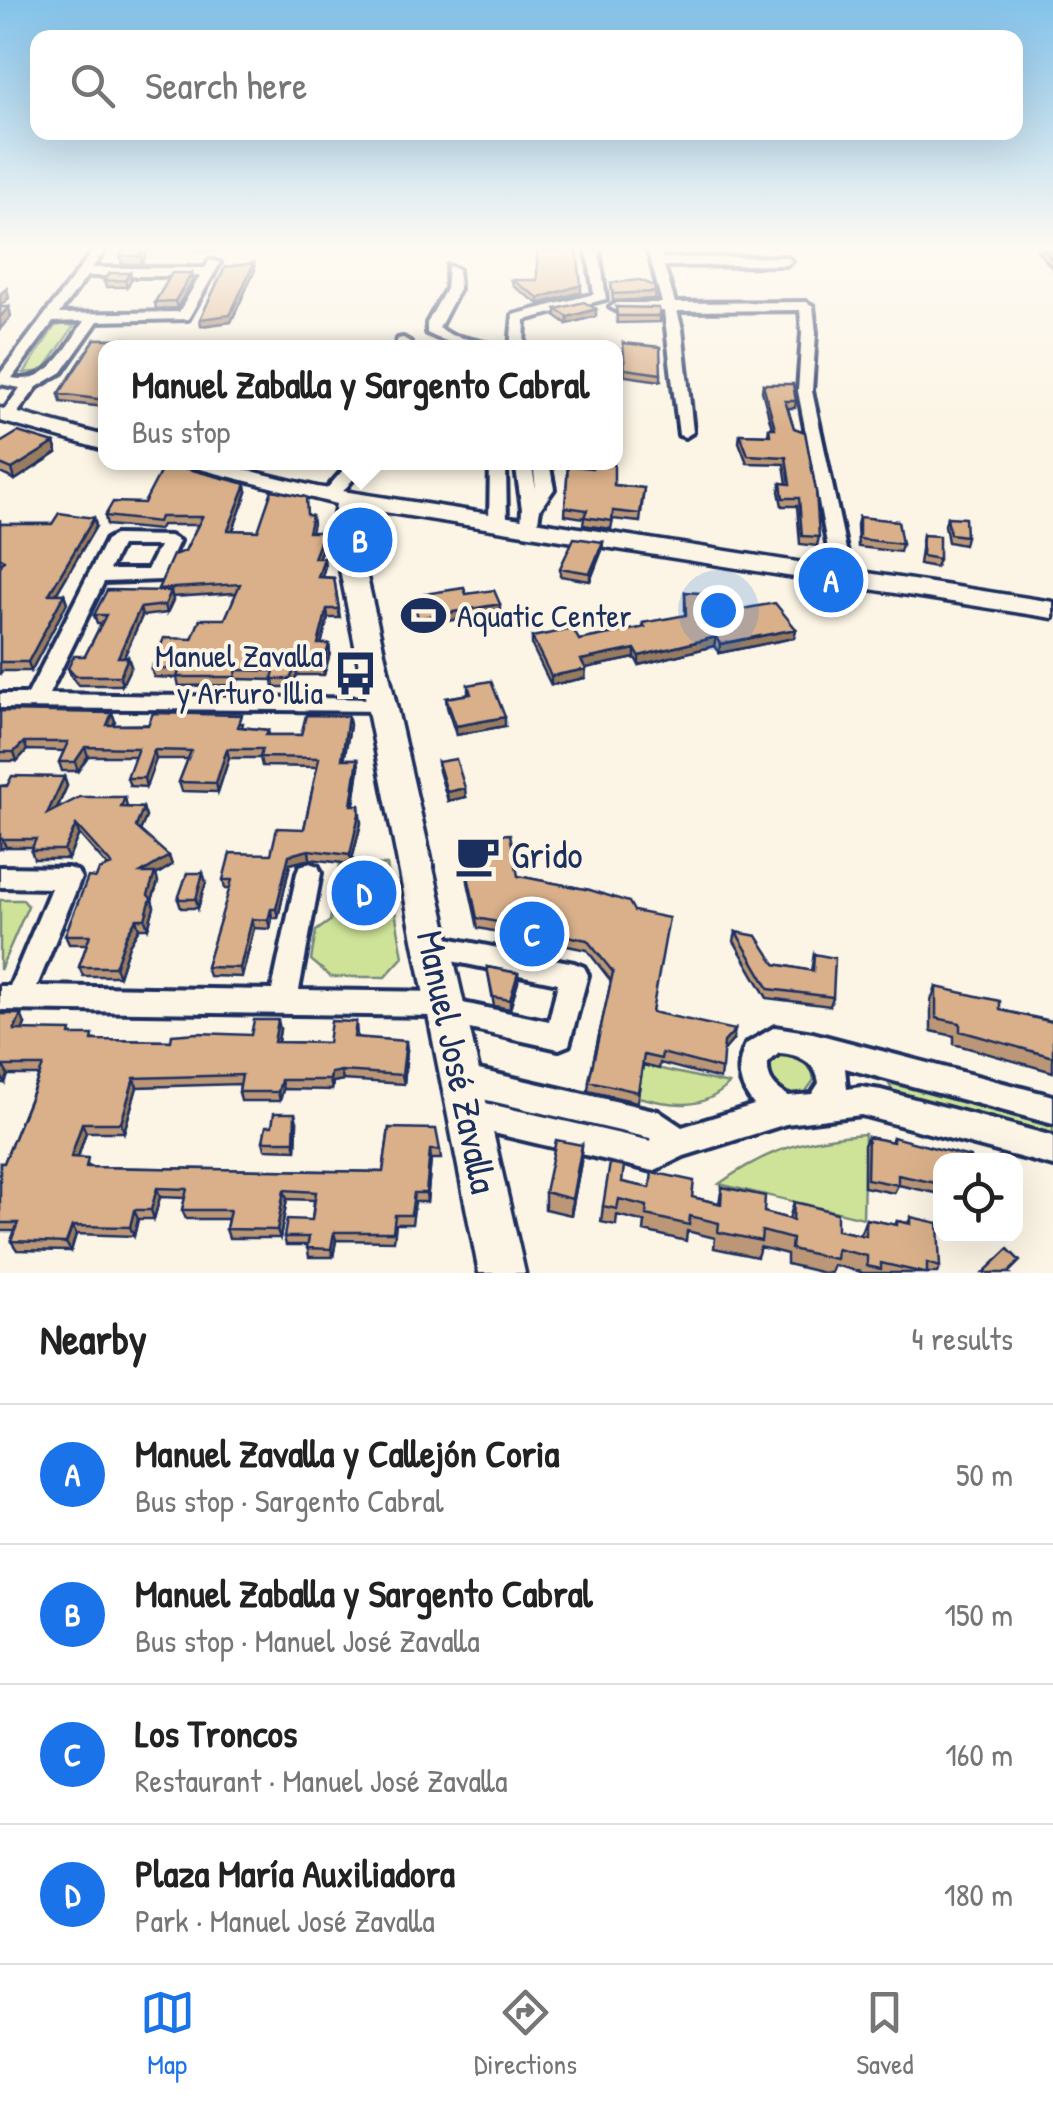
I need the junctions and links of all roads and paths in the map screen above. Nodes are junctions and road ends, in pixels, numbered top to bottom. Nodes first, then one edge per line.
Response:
1 (55, 309) edge
2 (187, 309) edge
3 (446, 309) edge
4 (550, 309) edge
5 (670, 309) edge
6 (807, 309) edge
7 (48, 318) junction
8 (92, 318) junction
9 (457, 340) edge
10 (517, 340) edge
11 (32, 383) junction
12 (13, 384) junction
13 (3, 410) edge
14 (684, 432) dead end
15 (98, 441) edge
16 (218, 470) edge
17 (355, 470) edge
18 (498, 470) edge
19 (524, 470) edge
20 (542, 470) edge
21 (339, 498) junction
22 (531, 518) junction
23 (498, 523) junction
24 (98, 576) dead end
25 (838, 576) junction
26 (1053, 610) edge
27 (0, 701) edge
28 (35, 702) junction
29 (381, 706) junction
30 (310, 873) dead end
31 (0, 877) edge
32 (432, 946) junction
33 (10, 998) edge
34 (283, 1002) junction
35 (446, 1008) junction
36 (813, 1046) junction
37 (757, 1087) junction
38 (464, 1097) junction
39 (819, 1108) junction
40 (786, 1110) junction
41 (1053, 1110) edge
42 (743, 1122) junction
43 (678, 1142) junction
44 (1053, 1151) edge
45 (502, 1273) edge

1 - 7 street
2 - 8 street
3 - 9 street
4 - 10 street
5 - 14 street
6 - 25 street
7 - 8 street
7 - 12 street
8 - 11 street
11 - 12 street
11 - 13 street
12 - 13 street
13 - 15 main road
16 - 21 main road
17 - 21 street
18 - 23 street
19 - 22 street
20 - 22 street
21 - 23 main road
21 - 29 main road, Manuel José Zavalla
22 - 23 main road
22 - 25 main road
24 - 28 street
25 - 26 main road
27 - 28 street
28 - 29 street
29 - 32 main road, Manuel José Zavalla
30 - 34 street
31 - 33 street
32 - 35 main road, Manuel José Zavalla
32 - 35 street
33 - 34 street
34 - 35 street
35 - 38 main road, Manuel José Zavalla
36 - 37 street
36 - 39 street
36 - 41 street
37 - 40 street
37 - 42 street
38 - 43 street
38 - 43 street
38 - 45 main road, Manuel José Zavalla
39 - 40 street
39 - 44 street
40 - 42 street
42 - 43 street

